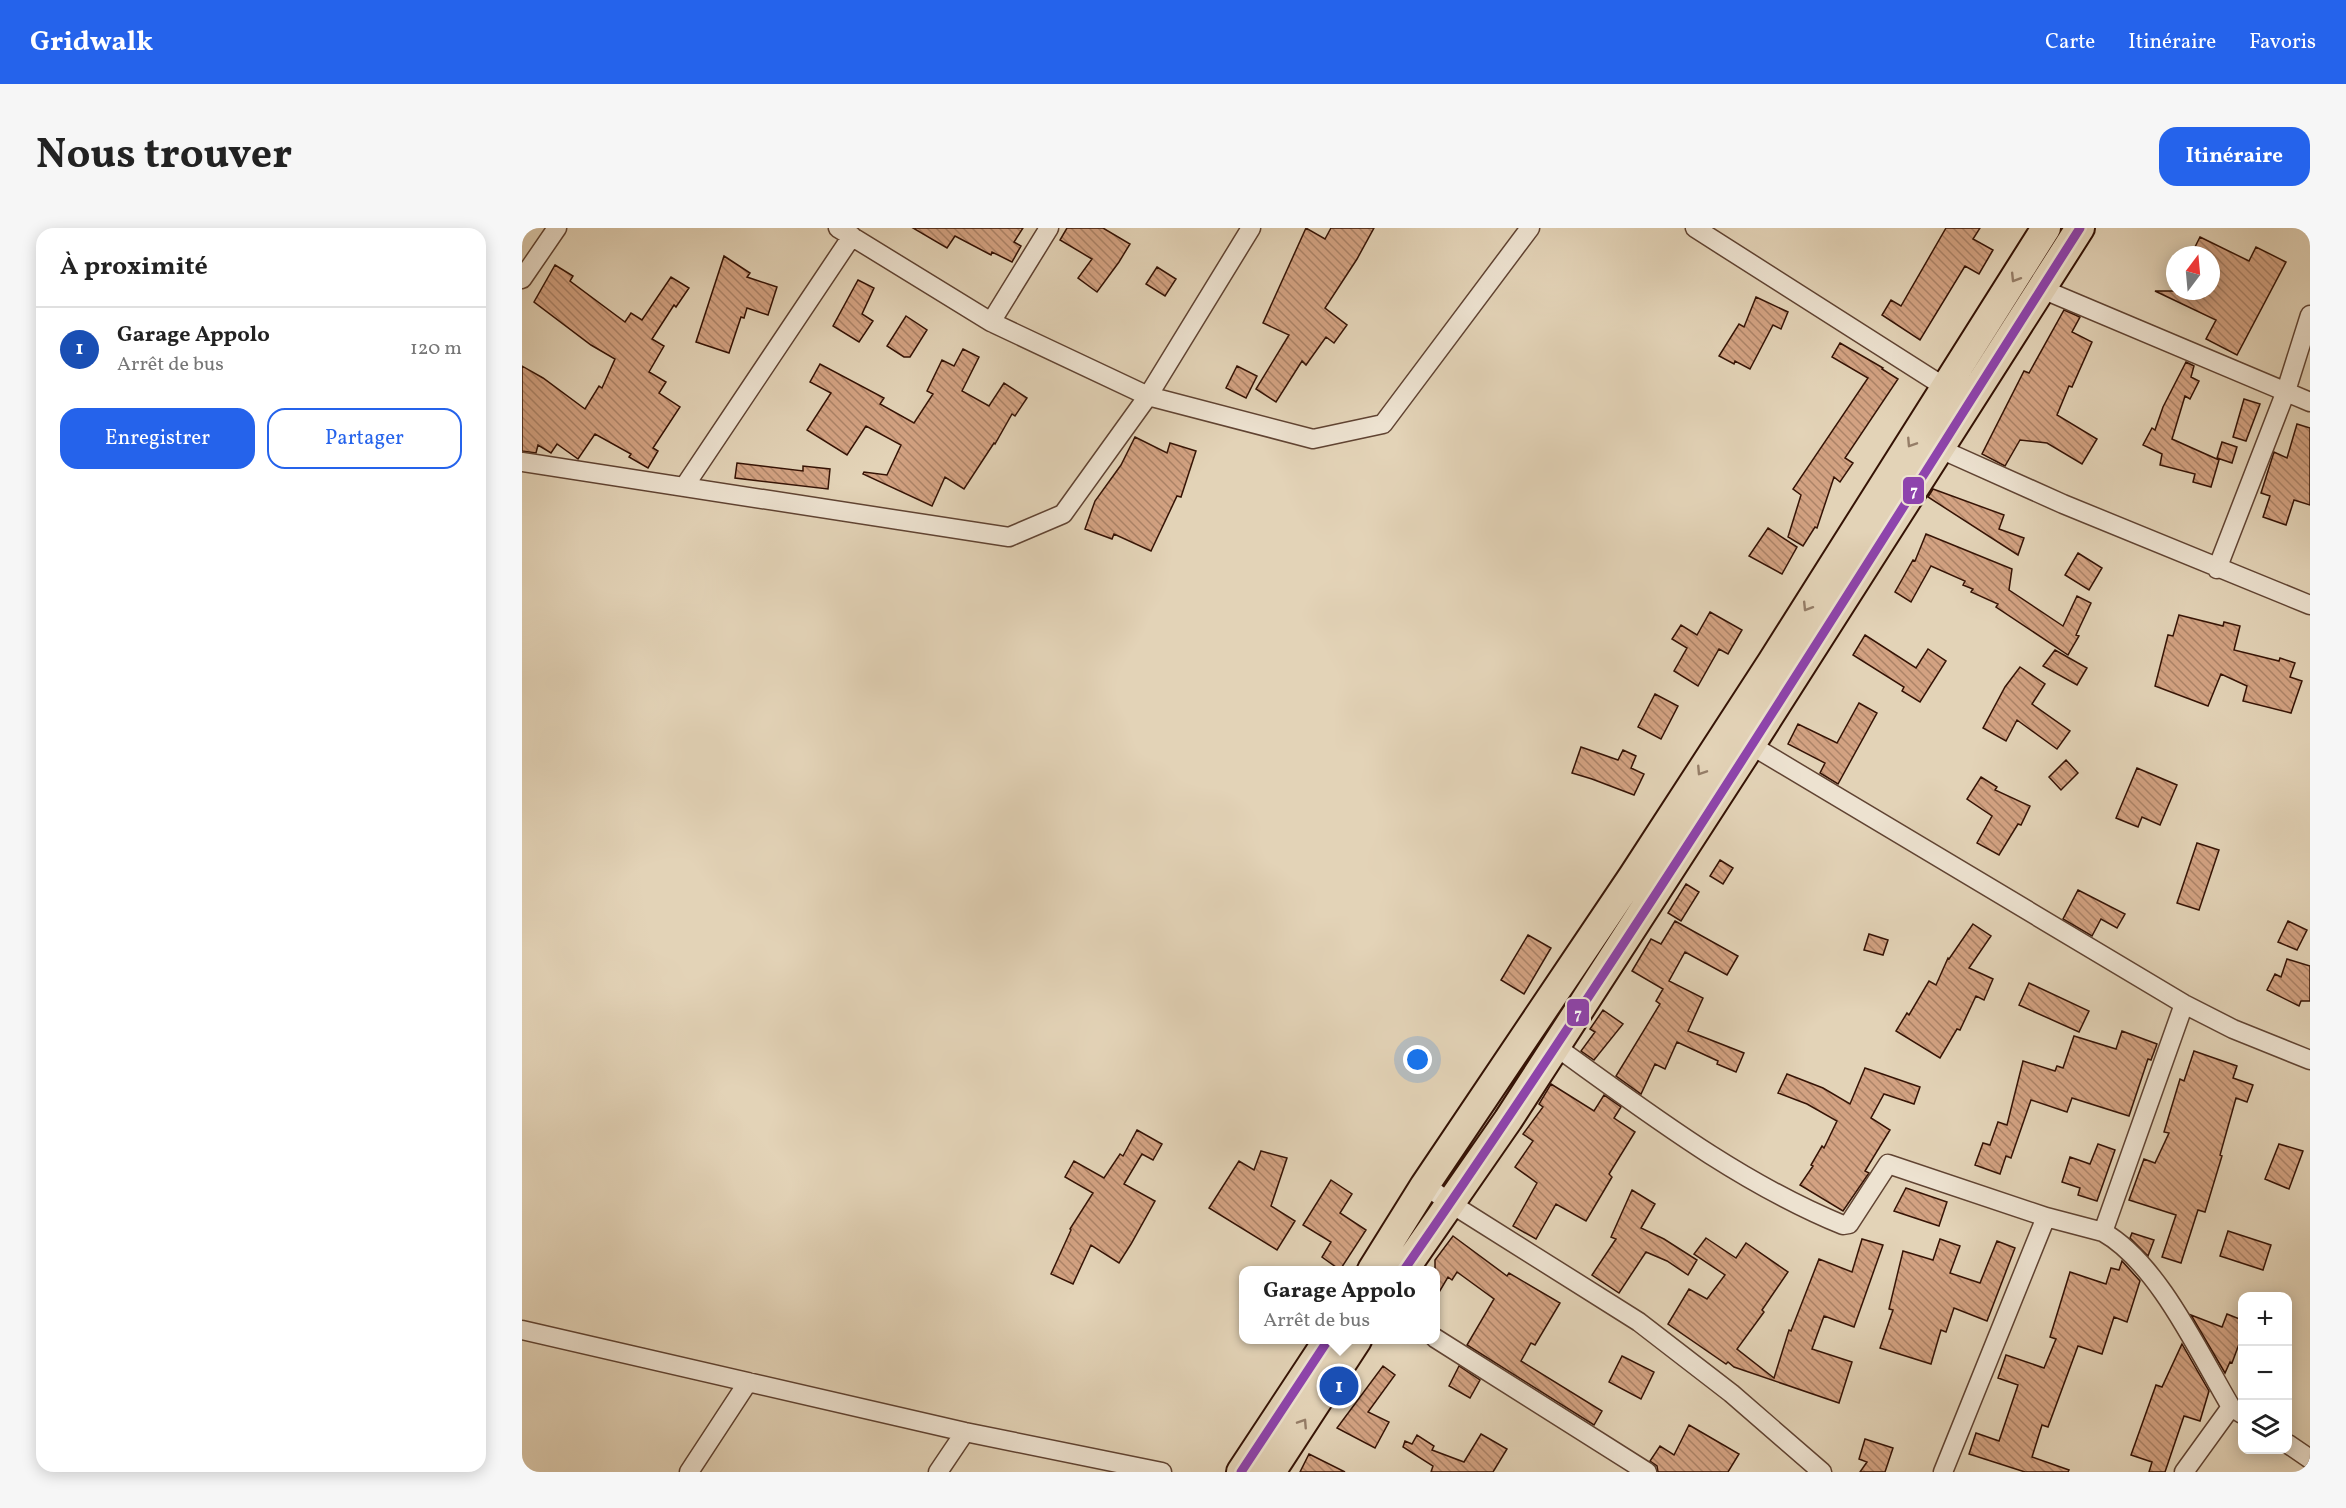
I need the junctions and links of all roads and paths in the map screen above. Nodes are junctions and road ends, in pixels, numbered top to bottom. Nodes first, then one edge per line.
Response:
1 (557, 228) edge
2 (1048, 228) edge
3 (1251, 228) edge
4 (1530, 228) edge
5 (1695, 228) edge
6 (2046, 228) edge
7 (2080, 228) edge
8 (845, 232) edge
9 (522, 279) edge
10 (2042, 289) junction
11 (2310, 315) edge
12 (991, 322) junction
13 (2286, 391) junction
14 (1148, 396) junction
15 (1958, 396) junction
16 (2310, 402) edge
17 (1938, 448) junction
18 (522, 462) edge
19 (684, 487) junction
20 (2217, 569) junction
21 (2310, 605) edge
22 (1739, 738) junction
23 (2184, 1004) junction
24 (1555, 1046) junction
25 (2310, 1060) edge
26 (1425, 1185) junction
27 (1450, 1203) junction
28 (2046, 1217) junction
29 (2103, 1232) junction
30 (1374, 1266) edge
31 (1407, 1266) edge
32 (522, 1330) edge
33 (1440, 1341) edge
34 (1325, 1344) edge
35 (1354, 1344) edge
36 (748, 1382) junction
37 (2237, 1410) edge
38 (964, 1432) junction
39 (2292, 1447) edge
40 (2310, 1459) edge
41 (689, 1472) edge
42 (938, 1472) edge
43 (1162, 1472) edge
44 (1242, 1472) edge
45 (1271, 1472) edge
46 (1647, 1472) edge
47 (1822, 1472) edge
48 (1943, 1472) edge
49 (2184, 1472) edge

1 - 9 street
2 - 12 street
3 - 14 street
4 - 14 street
5 - 15 street
6 -> 15 main road
7 - 10 main road
8 - 12 street
8 - 19 street
10 - 13 street
10 - 15 main road
11 - 13 street
12 - 14 street
13 - 16 street
13 - 20 street
14 - 19 street
15 - 17 main road
15 -> 22 main road
17 - 20 street
17 - 22 main road
18 - 19 street
20 - 21 street
22 - 23 street
22 - 24 main road
22 -> 26 main road
23 - 25 street
23 - 29 street
24 - 27 main road
24 - 28 street
26 - 27 street
26 - 30 main road
27 - 31 main road
27 - 47 street
28 - 29 street
28 - 48 street
29 - 37 street
32 - 36 street
33 - 46 street
34 - 44 main road
45 -> 35 main road
36 - 38 street
36 - 41 street
37 - 49 street
38 - 42 street
38 - 43 street
39 - 40 street

